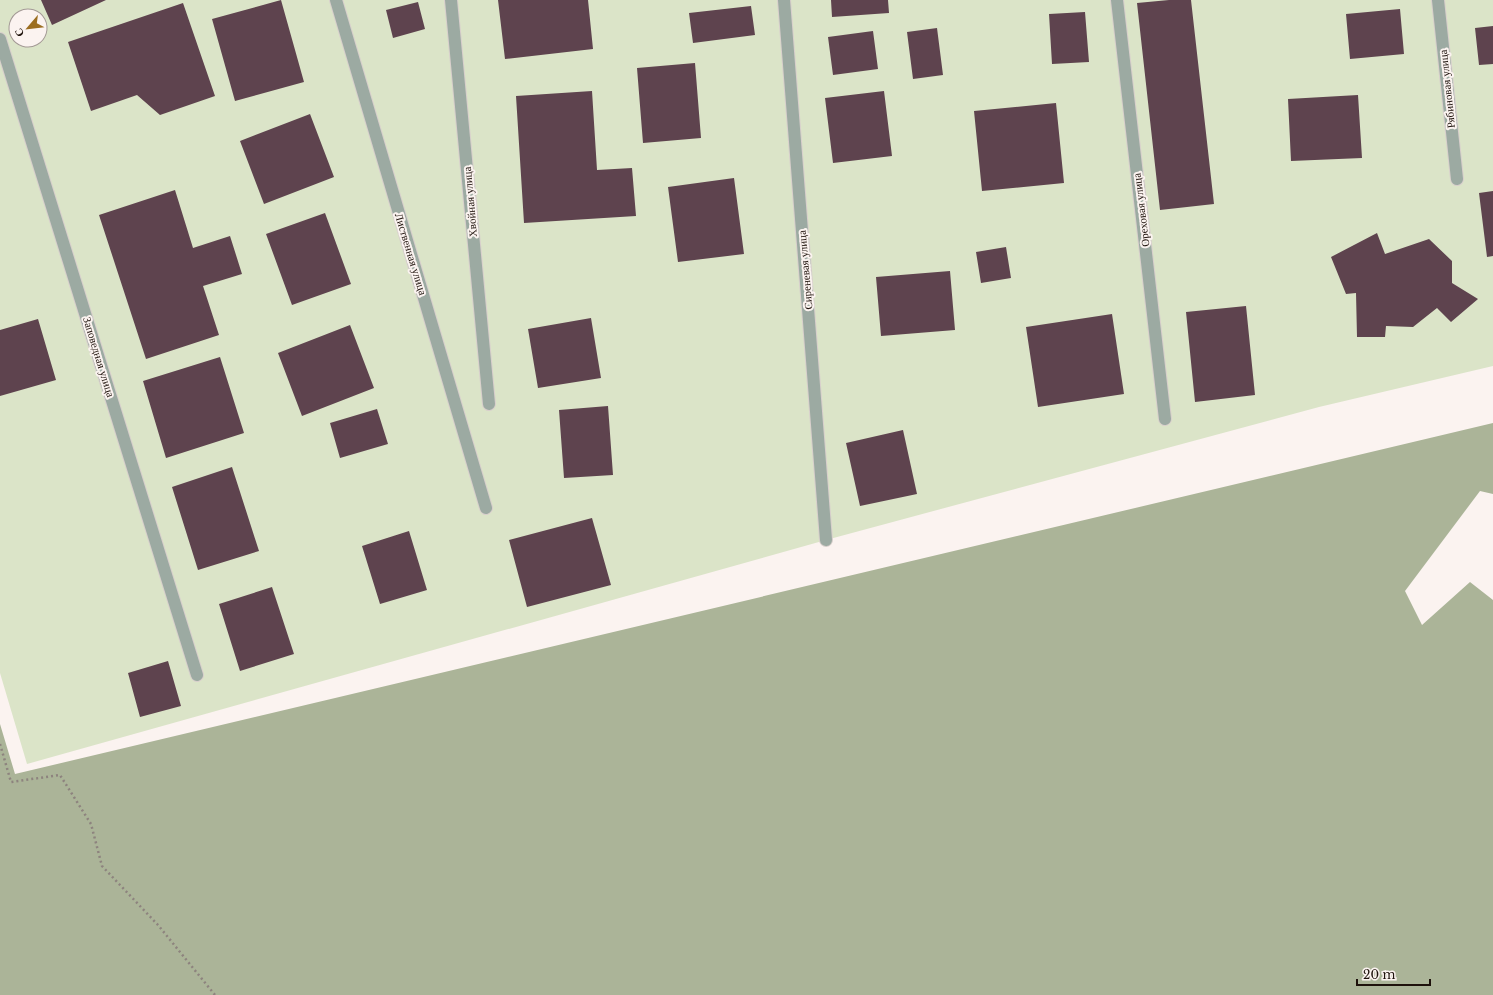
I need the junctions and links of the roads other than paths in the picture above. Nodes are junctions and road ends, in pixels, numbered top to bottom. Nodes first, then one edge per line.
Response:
1 (336, 0) edge
2 (451, 0) edge
3 (784, 0) edge
4 (1117, 0) edge
5 (1438, 0) edge
6 (0, 38) edge
7 (1457, 178) dead end
8 (489, 404) dead end
9 (1165, 419) dead end
10 (486, 508) dead end
11 (826, 540) dead end
12 (197, 675) dead end

1 - 10 street, Лиственная улица
2 - 8 street, Хвойная улица
3 - 11 street, Сиреневая улица
4 - 9 street, Ореховая улица
5 - 7 street, Рябиновая улица
6 - 12 street, Заповедная улица

